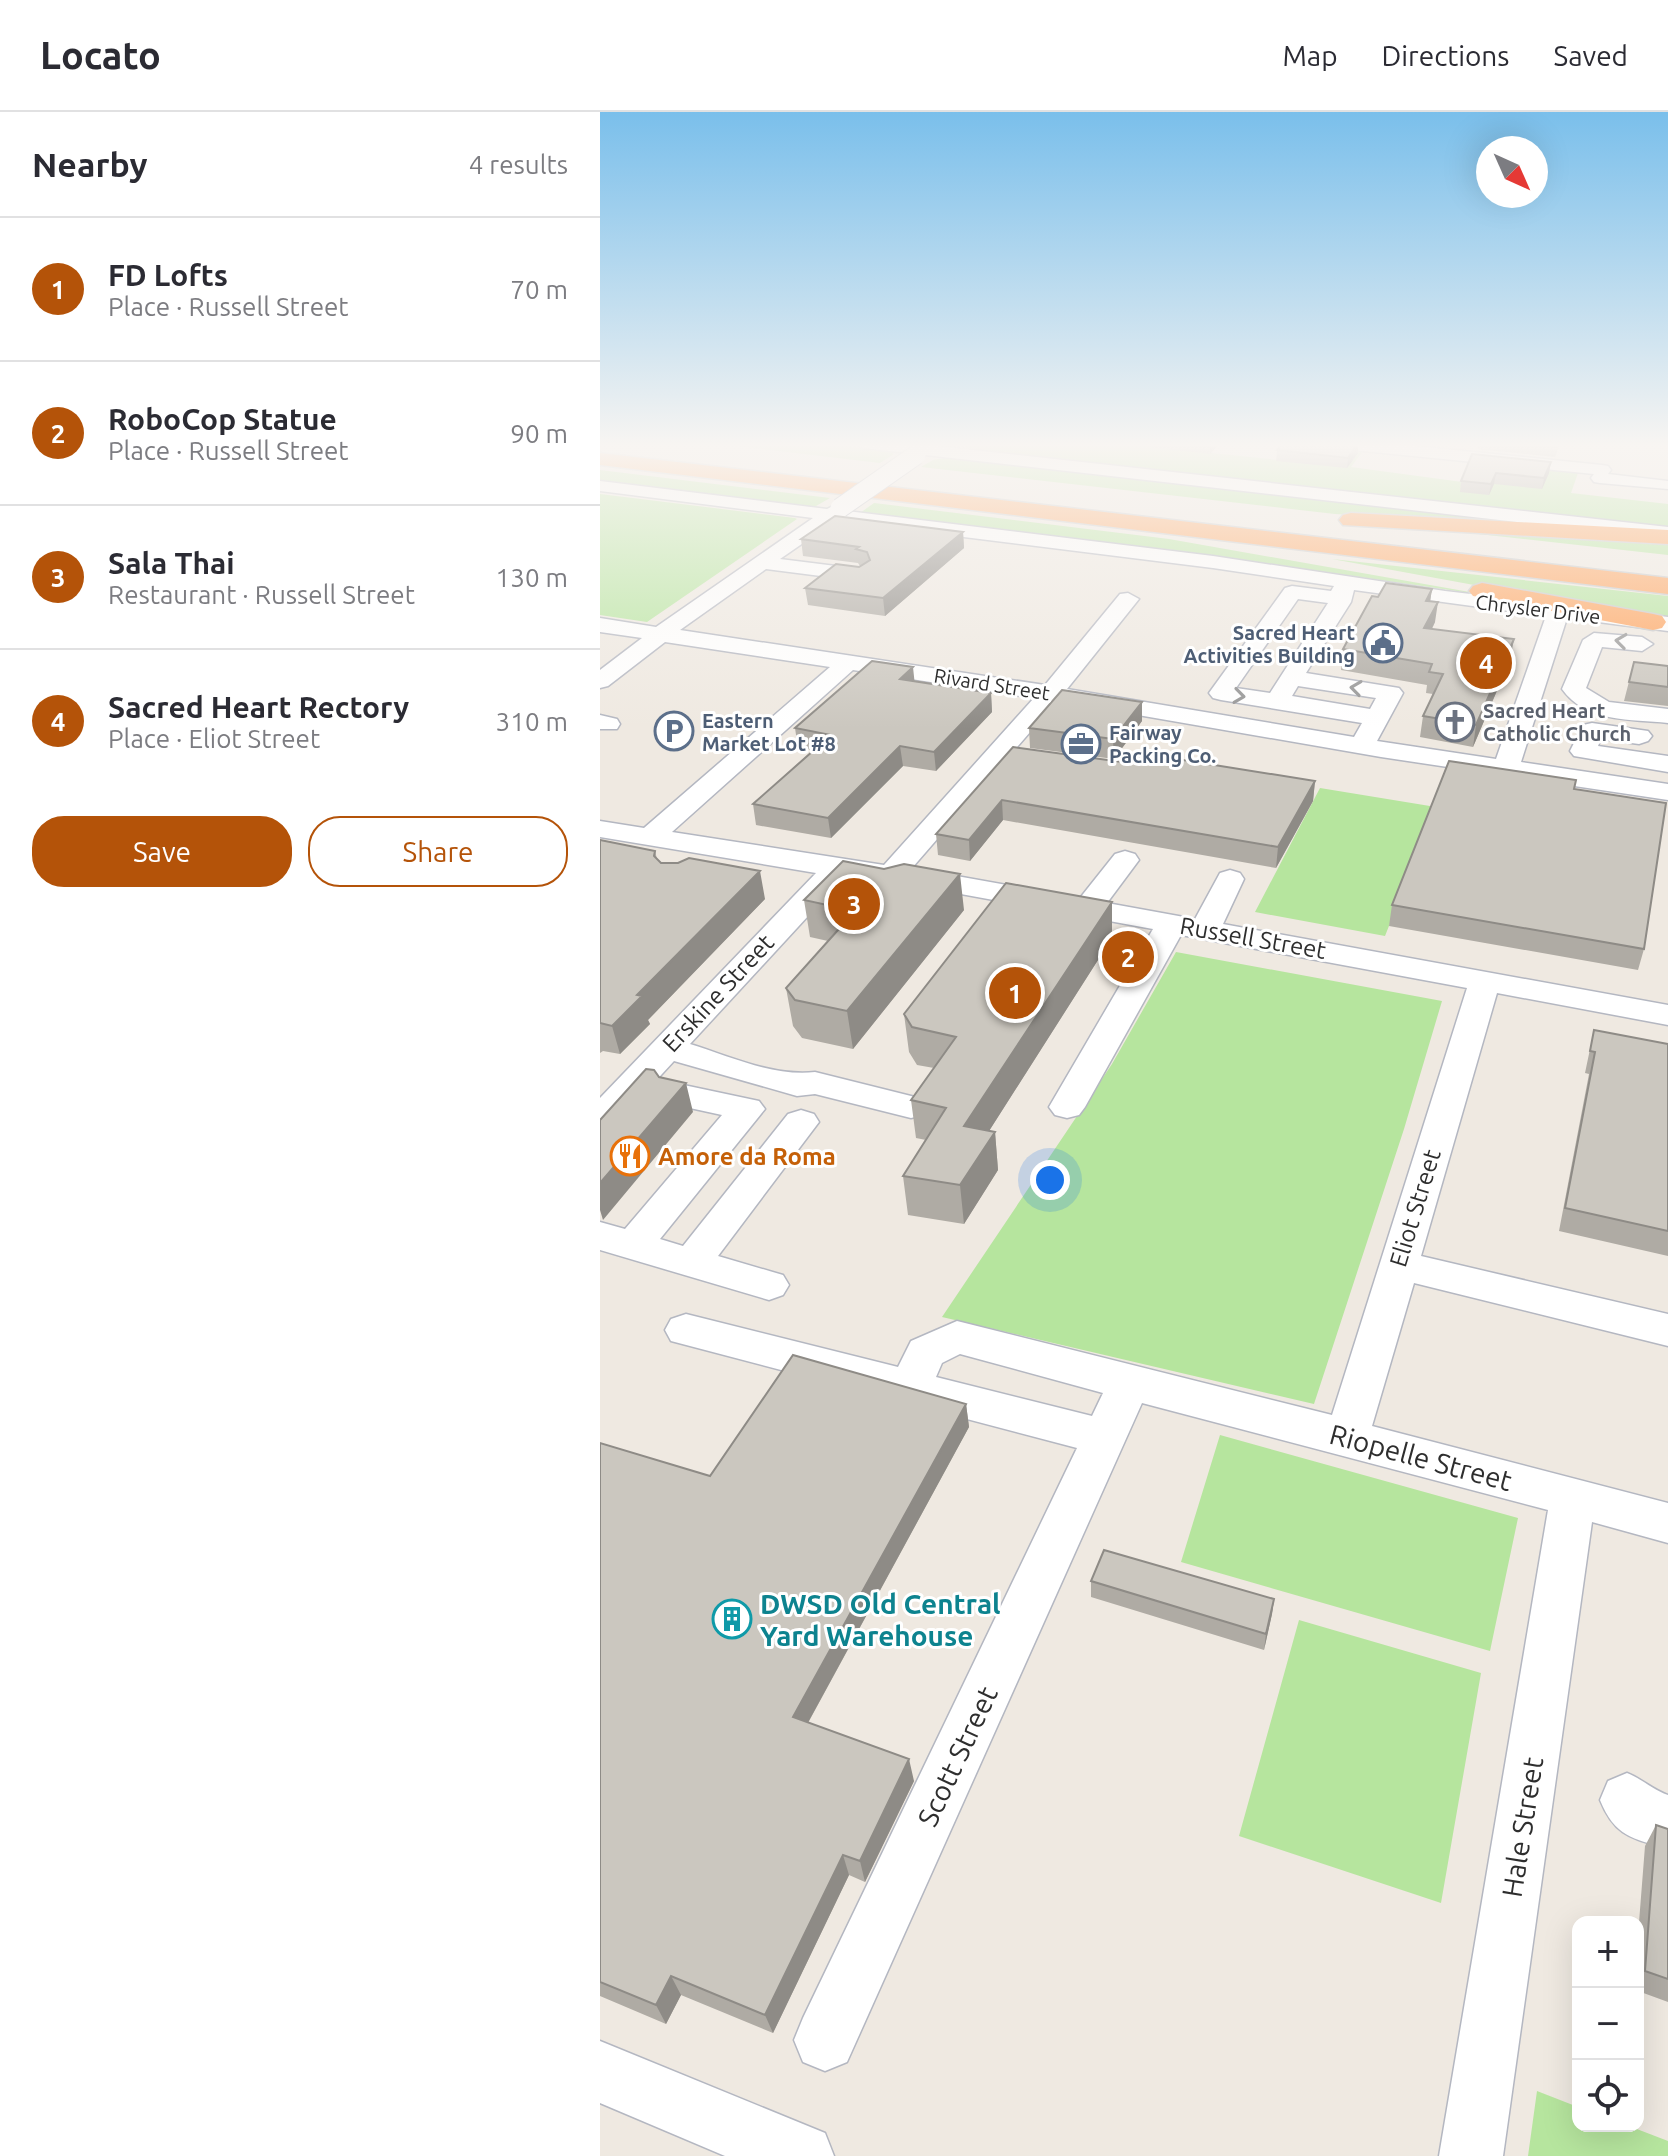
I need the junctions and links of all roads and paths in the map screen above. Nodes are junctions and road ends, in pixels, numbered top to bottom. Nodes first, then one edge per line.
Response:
1 (798, 538) edge
2 (1033, 538) edge
3 (1182, 538) edge
4 (1266, 538) edge
5 (1438, 538) edge
6 (763, 563) junction
7 (1668, 565) edge
8 (860, 575) edge
9 (1668, 586) edge
10 (1345, 590) junction
11 (1128, 599) dead end
12 (1558, 611) junction
13 (1661, 623) edge
14 (600, 625) edge
15 (659, 634) junction
16 (720, 643) junction
17 (1668, 647) edge
18 (804, 656) junction
19 (1587, 660) junction
20 (696, 662) dead end
21 (849, 662) junction
22 (1641, 667) edge
23 (1292, 678) junction
24 (600, 681) edge
25 (1051, 693) junction
26 (1277, 701) junction
27 (804, 702) junction
28 (1668, 716) edge
29 (1378, 718) junction
30 (1668, 740) edge
31 (998, 754) junction
32 (1363, 754) junction
33 (1033, 758) edge
34 (1668, 764) edge
35 (1506, 768) junction
36 (1668, 792) edge
37 (600, 829) edge
38 (649, 838) junction
39 (712, 848) junction
40 (1125, 860) dead end
41 (837, 868) junction
42 (893, 873) junction
43 (687, 874) edge
44 (1230, 879) dead end
45 (1088, 908) junction
46 (1171, 923) junction
47 (1205, 929) junction
48 (1485, 980) junction
49 (1668, 1015) edge
50 (666, 1048) junction
51 (679, 1095) edge
52 (605, 1105) edge
53 (911, 1107) dead end
54 (1067, 1107) dead end
55 (801, 1122) dead end
56 (616, 1241) edge
57 (692, 1262) junction
58 (1398, 1265) junction
59 (769, 1285) dead end
60 (686, 1330) dead end
61 (1668, 1330) edge
62 (911, 1386) junction
63 (1151, 1388) junction
64 (1104, 1437) junction
65 (1347, 1437) junction
66 (1573, 1497) junction
67 (1668, 1523) edge
68 (825, 2040) dead end
69 (600, 2072) edge
70 (800, 2156) edge
71 (1471, 2156) edge

1 - 6 street
2 - 10 street, Chrysler Drive
3 - 13 highway
4 - 9 highway
5 - 7 highway
6 - 8 street
6 - 15 street
10 - 12 street, Chrysler Drive
10 - 23 street
10 -> 26 street
11 - 25 street
12 - 13 street, Chrysler Drive
12 - 35 street
14 - 15 street, Rivard Street
15 - 16 street, Rivard Street
15 - 24 street
16 - 18 street, Rivard Street
16 - 20 street
17 -> 19 street
18 - 21 street, Rivard Street
18 - 27 street
19 - 22 street
19 - 28 street
21 - 25 street, Rivard Street
21 - 27 street
23 - 26 street
29 -> 23 street
25 - 31 street
25 - 32 street, Rivard Street
26 - 29 street
27 - 38 street
29 - 32 street
30 - 34 street
31 - 33 street
31 - 42 street
32 - 35 street, Rivard Street
35 - 36 street
37 - 38 street, Russell Street
38 - 39 street, Russell Street
39 - 41 street, Russell Street
39 - 43 street
40 - 45 street
41 - 42 street, Russell Street
41 - 50 street, Erskine Street
42 - 45 street, Russell Street
44 - 47 street
45 - 46 street, Russell Street
46 - 47 street, Russell Street
46 - 54 street
47 - 48 street, Russell Street
48 - 49 street, Russell Street
48 - 58 street, Eliot Street
50 - 52 street, Erskine Street
50 - 53 street
51 - 56 street
55 - 57 street
56 - 57 street
57 - 59 street
58 - 61 street
58 - 65 street, Eliot Street
60 - 62 street
62 - 63 street, Riopelle Street
62 - 64 street
63 - 64 street, Scott Street
63 - 65 street, Riopelle Street
64 - 68 street, Scott Street
65 - 66 street, Riopelle Street
66 - 67 street, Riopelle Street
66 - 71 street, Hale Street
69 - 70 street

